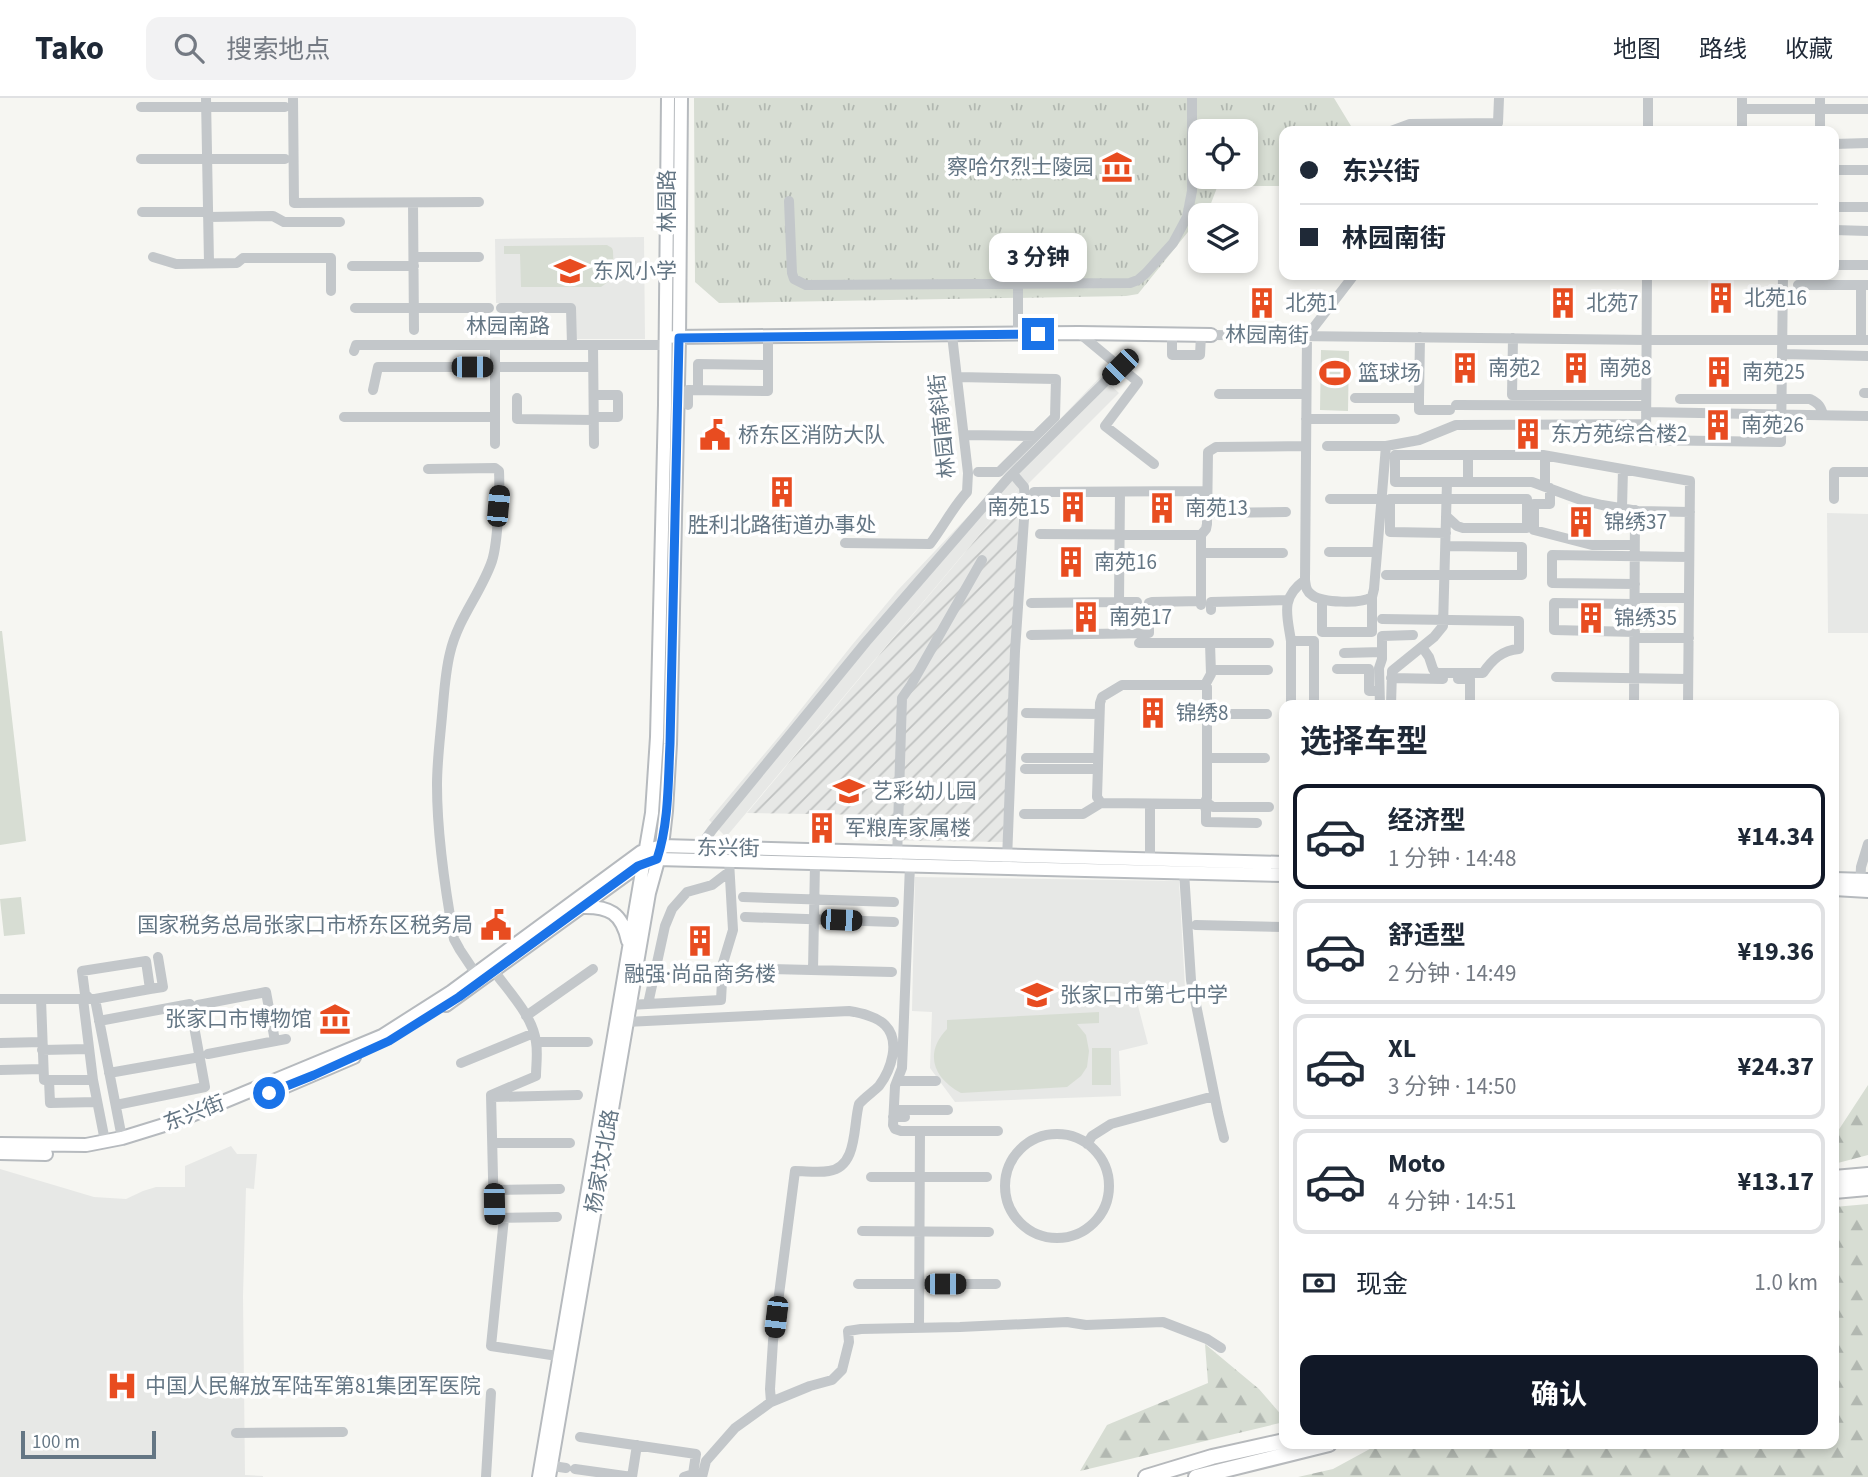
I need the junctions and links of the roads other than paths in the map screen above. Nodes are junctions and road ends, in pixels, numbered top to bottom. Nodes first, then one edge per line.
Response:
1 (293, 98) edge
2 (299, 98) edge
3 (668, 98) edge
4 (681, 98) edge
5 (1192, 98) edge
6 (1499, 98) edge
7 (1648, 98) edge
8 (206, 103) edge
9 (1742, 103) edge
10 (1820, 104) edge
11 (141, 107) dead end
12 (285, 107) dead end
13 (1868, 109) edge
14 (1192, 119) edge
15 (1405, 126) edge
16 (1469, 126) edge
17 (1498, 126) edge
18 (1648, 126) edge
19 (1742, 126) edge
20 (1820, 126) edge
21 (1839, 144) edge
22 (1868, 144) edge
23 (299, 156) dead end
24 (141, 159) dead end
25 (207, 159) junction
26 (285, 159) dead end
27 (1839, 170) edge
28 (1868, 170) edge
29 (1192, 189) edge
30 (789, 201) dead end
31 (479, 202) dead end
32 (413, 203) junction
33 (1839, 207) edge
34 (1868, 207) edge
35 (142, 212) dead end
36 (208, 214) junction
37 (340, 222) dead end
38 (1839, 230) edge
39 (1868, 230) edge
40 (1018, 248) dead end
41 (152, 257) dead end
42 (479, 257) dead end
43 (414, 262) junction
44 (209, 263) junction
45 (1839, 265) edge
46 (1868, 265) edge
47 (352, 266) dead end
48 (1350, 280) edge
49 (1647, 280) edge
50 (1783, 280) edge
51 (1018, 284) junction
52 (1798, 285) dead end
53 (1865, 285) edge
54 (331, 290) dead end
55 (355, 308) dead end
56 (414, 308) junction
57 (415, 331) dead end
58 (1079, 333) junction
59 (1018, 334) junction
60 (1172, 334) junction
61 (952, 335) junction
62 (1206, 335) junction
63 (1307, 336) junction
64 (768, 337) junction
65 (1420, 337) junction
66 (1513, 338) junction
67 (671, 340) junction
68 (1646, 340) junction
69 (1783, 340) junction
70 (1864, 340) edge
71 (495, 345) junction
72 (572, 345) junction
73 (593, 345) junction
74 (354, 351) dead end
75 (1783, 354) junction
76 (1868, 356) edge
77 (768, 365) junction
78 (498, 367) junction
79 (593, 367) junction
80 (1120, 367) junction
81 (957, 377) junction
82 (698, 385) dead end
83 (373, 390) dead end
84 (1219, 394) dead end
85 (1306, 394) junction
86 (593, 396) junction
87 (517, 398) dead end
88 (1355, 398) dead end
89 (1419, 398) junction
90 (1680, 399) dead end
91 (1782, 399) junction
92 (1810, 399) junction
93 (1823, 400) dead end
94 (688, 405) dead end
95 (1646, 405) junction
96 (1781, 414) junction
97 (1823, 415) junction
98 (1868, 415) edge
99 (344, 417) dead end
100 (495, 417) junction
101 (594, 419) junction
102 (1306, 419) junction
103 (1395, 419) dead end
104 (1646, 424) junction
105 (964, 435) junction
106 (1035, 436) junction
107 (495, 444) dead end
108 (594, 444) dead end
109 (1306, 446) junction
110 (1327, 446) dead end
111 (1386, 446) junction
112 (1468, 455) junction
113 (1545, 456) junction
114 (1154, 464) dead end
115 (428, 469) dead end
116 (1623, 469) junction
117 (978, 472) dead end
118 (1868, 472) edge
119 (1013, 474) junction
120 (1447, 482) junction
121 (1468, 482) junction
122 (1548, 487) junction
123 (1207, 491) junction
124 (1034, 492) dead end
125 (1119, 492) junction
126 (1330, 499) dead end
127 (1382, 499) junction
128 (1447, 499) junction
129 (1833, 499) dead end
130 (1221, 505) dead end
131 (1207, 508) junction
132 (1622, 508) junction
133 (1634, 510) junction
134 (1286, 512) dead end
135 (1690, 512) junction
136 (1446, 516) junction
137 (1446, 533) junction
138 (1040, 534) dead end
139 (1119, 534) junction
140 (1201, 534) junction
141 (845, 543) dead end
142 (1634, 545) junction
143 (1446, 546) junction
144 (1329, 552) dead end
145 (1377, 552) junction
146 (1201, 553) junction
147 (1283, 553) dead end
148 (1634, 557) junction
149 (1689, 557) junction
150 (982, 560) dead end
151 (1386, 575) dead end
152 (1445, 575) junction
153 (1305, 580) junction
154 (1634, 584) junction
155 (1372, 597) junction
156 (1689, 598) junction
157 (1288, 600) junction
158 (1322, 600) junction
159 (1634, 601) junction
160 (1119, 602) junction
161 (1138, 602) dead end
162 (1031, 603) dead end
163 (1211, 610) dead end
164 (1382, 619) dead end
165 (1443, 620) junction
166 (1031, 635) dead end
167 (1413, 635) dead end
168 (1634, 635) junction
169 (1689, 638) junction
170 (1291, 641) junction
171 (1139, 643) dead end
172 (1210, 643) junction
173 (1269, 643) dead end
174 (1422, 647) junction
175 (1382, 652) junction
176 (1344, 653) dead end
177 (1337, 669) dead end
178 (1211, 670) junction
179 (1268, 670) dead end
180 (1556, 677) dead end
181 (1391, 678) junction
182 (1634, 679) junction
183 (1688, 680) junction
184 (1205, 685) junction
185 (1379, 691) junction
186 (1291, 700) edge
187 (1314, 700) edge
188 (1380, 700) edge
189 (1391, 700) edge
190 (1470, 700) edge
191 (1634, 700) edge
192 (1688, 700) edge
193 (1026, 713) dead end
194 (1099, 714) junction
195 (1267, 714) dead end
196 (1207, 715) junction
197 (1098, 758) junction
198 (1207, 758) junction
199 (1265, 758) dead end
200 (1098, 769) junction
201 (1101, 803) junction
202 (1205, 803) junction
203 (1150, 804) junction
204 (1269, 807) dead end
205 (1024, 814) dead end
206 (651, 820) junction
207 (1257, 823) dead end
208 (1868, 844) edge
209 (662, 846) junction
210 (705, 847) junction
211 (646, 850) junction
212 (901, 860) junction
213 (651, 861) junction
214 (1007, 861) junction
215 (815, 863) junction
216 (1279, 863) edge
217 (622, 865) junction
218 (1150, 865) junction
219 (729, 867) junction
220 (1184, 872) junction
221 (1279, 874) edge
222 (1839, 880) edge
223 (1864, 885) edge
224 (1839, 888) edge
225 (743, 897) dead end
226 (814, 899) junction
227 (894, 902) dead end
228 (582, 907) junction
229 (745, 917) dead end
230 (814, 919) junction
231 (894, 922) dead end
232 (1196, 925) dead end
233 (1279, 927) edge
234 (629, 946) junction
235 (158, 957) dead end
236 (593, 969) dead end
237 (772, 969) dead end
238 (813, 970) junction
239 (494, 971) junction
240 (891, 972) dead end
241 (479, 977) junction
242 (150, 989) junction
243 (0, 999) edge
244 (41, 999) junction
245 (95, 999) junction
246 (648, 1004) junction
247 (198, 1005) dead end
248 (629, 1005) junction
249 (526, 1016) junction
250 (99, 1021) junction
251 (626, 1022) junction
252 (535, 1038) junction
253 (588, 1042) dead end
254 (0, 1043) edge
255 (42, 1046) junction
256 (89, 1049) junction
257 (204, 1056) junction
258 (461, 1063) dead end
259 (43, 1069) junction
260 (0, 1070) edge
261 (109, 1073) junction
262 (49, 1080) junction
263 (93, 1080) junction
264 (898, 1081) junction
265 (936, 1081) dead end
266 (578, 1095) dead end
267 (1214, 1096) junction
268 (492, 1097) junction
269 (97, 1102) junction
270 (116, 1105) junction
271 (948, 1110) dead end
272 (893, 1113) junction
273 (905, 1118) dead end
274 (920, 1131) junction
275 (998, 1131) dead end
276 (122, 1138) junction
277 (1224, 1138) dead end
278 (105, 1141) junction
279 (493, 1143) junction
280 (570, 1143) dead end
281 (0, 1144) edge
282 (1087, 1144) junction
283 (0, 1153) edge
284 (1868, 1168) edge
285 (1839, 1175) edge
286 (1868, 1175) edge
287 (1839, 1176) edge
288 (871, 1177) dead end
289 (987, 1177) dead end
290 (920, 1178) junction
291 (1868, 1188) edge
292 (560, 1189) dead end
293 (494, 1190) junction
294 (1839, 1191) edge
295 (557, 1217) dead end
296 (504, 1218) junction
297 (862, 1231) dead end
298 (919, 1232) junction
299 (989, 1232) dead end
300 (858, 1284) dead end
301 (919, 1284) junction
302 (996, 1284) dead end
303 (919, 1327) junction
304 (1221, 1348) dead end
305 (564, 1357) junction
306 (491, 1393) dead end
307 (771, 1402) junction
308 (344, 1432) dead end
309 (236, 1433) dead end
310 (580, 1437) dead end
311 (1279, 1442) edge
312 (637, 1445) junction
313 (1309, 1449) edge
314 (545, 1471) edge
315 (486, 1477) edge
316 (632, 1477) edge
317 (684, 1477) edge
318 (702, 1477) edge
319 (1146, 1477) edge
320 (1196, 1477) edge

1 - 32 street
2 - 23 street
3 - 67 main road, 林园路
4 - 67 main road, 林园路
5 - 14 street
6 - 17 street
7 - 18 street
8 - 11 street
8 - 12 street
8 - 25 street
9 - 10 street
9 - 19 street
10 - 13 street
10 - 20 street
15 - 16 street
21 - 22 street
24 - 25 street
25 - 26 street
25 - 36 street
27 - 28 street
29 - 51 street
30 - 51 street
31 - 32 street
32 - 43 street
33 - 34 street
35 - 36 street
36 - 37 street
36 - 44 street
38 - 39 street
40 - 51 street
41 - 44 street
42 - 43 street
43 - 47 street
43 - 56 street
44 - 54 street
45 - 46 street
48 - 63 street
49 - 68 street
50 - 69 street
51 - 59 street
52 - 53 street
53 - 70 street
55 - 56 street
56 - 57 street
56 - 72 street
58 - 59 main road, 林园南街
58 - 60 main road, 林园南街
58 - 80 street
59 - 61 main road, 林园南街
60 - 62 main road, 林园南街
60 - 62 street
61 - 64 main road, 林园南街
61 - 81 street, 林园南斜街
62 - 63 street, 林园南街
63 - 65 street, 林园南街
63 - 85 street
64 - 67 main road, 林园南街
64 - 77 street
65 - 66 street, 林园南街
65 - 89 street
66 - 68 street, 林园南街
66 - 95 street
67 - 73 street, 林园南路
67 - 206 main road, 林园路
67 - 209 main road, 林园路
68 - 69 street, 林园南街
68 - 95 street
69 - 70 street, 林园南街
69 - 75 street
71 - 72 street, 林园南路
71 - 74 street, 林园南路
71 - 78 street
72 - 73 street, 林园南路
73 - 79 street
75 - 76 street
75 - 91 street
77 - 82 street
77 - 94 street
78 - 79 street
78 - 83 street
78 - 100 street
79 - 86 street
80 - 114 street
80 - 119 street
81 - 105 street, 林园南斜街
81 - 106 street
84 - 85 street
85 - 102 street
86 - 101 street
86 - 101 street
87 - 101 street
88 - 89 street
89 - 95 street
90 - 91 street
91 - 92 street
91 - 96 street
92 - 93 street
92 - 97 street
95 - 96 street
95 - 104 street
96 - 97 street
96 - 104 street
97 - 98 street
99 - 100 street
100 - 107 street
101 - 108 street
102 - 103 street
102 - 109 street
104 - 111 street
105 - 106 street
105 - 141 street, 林园南斜街
106 - 117 street
109 - 123 street
109 - 153 street
110 - 111 street
111 - 127 street
112 - 113 street
112 - 120 street
112 - 121 street
113 - 116 street
113 - 122 street
115 - 241 street
116 - 132 street
116 - 135 street
118 - 129 street
119 - 210 street
119 - 214 street
120 - 121 street
120 - 128 street
121 - 122 street
122 - 132 street
122 - 142 street
123 - 125 street
123 - 131 street
124 - 125 street
125 - 139 street
126 - 127 street
127 - 145 street
128 - 136 street
128 - 136 street
128 - 137 street
130 - 131 street
131 - 134 street
131 - 140 street
132 - 133 street
133 - 135 street
133 - 142 street
135 - 149 street
136 - 137 street
137 - 143 street
138 - 139 street
139 - 140 street
139 - 160 street
140 - 146 street
142 - 148 street
143 - 152 street
143 - 152 street
144 - 145 street
145 - 155 street
146 - 147 street
146 - 166 street
148 - 149 street
148 - 154 street
148 - 154 street
149 - 156 street
150 - 212 street
151 - 152 street
152 - 165 street
153 - 157 street
153 - 158 street
154 - 159 street
155 - 158 street
155 - 158 street
156 - 159 street
156 - 169 street
157 - 163 street
157 - 170 street
159 - 168 street
159 - 168 street
160 - 161 street
160 - 162 street
164 - 165 street
165 - 174 street
165 - 174 street
167 - 175 street
168 - 169 street
168 - 182 street
169 - 183 street
170 - 186 street
170 - 187 street
171 - 172 street
172 - 173 street
172 - 178 street
174 - 181 street
175 - 176 street
175 - 185 street
177 - 185 street
178 - 179 street
178 - 184 street
180 - 182 street
181 - 189 street
181 - 190 street
182 - 183 street
182 - 191 street
183 - 192 street
184 - 194 street
184 - 196 street
185 - 188 street
193 - 194 street
194 - 197 street
195 - 196 street
196 - 198 street
197 - 200 street
197 - 200 street
198 - 199 street
198 - 202 street
200 - 201 street
201 - 203 street
201 - 205 street
202 - 203 street
202 - 204 street
202 - 207 street
203 - 218 street
206 - 211 main road, 林园路
206 - 217 main road
208 - 223 street
209 - 210 main road, 东兴街
209 - 211 main road, 东兴街
209 - 213 main road, 杨家坟北路
210 - 212 main road, 东兴街
211 - 213 main road, 杨家坟北路
211 - 217 main road, 东兴街
212 - 214 main road, 东兴街
212 - 215 main road, 东兴街
212 - 264 street
213 - 219 main road, 东兴街
213 - 228 main road, 东兴街
213 - 234 main road, 杨家坟北路
213 - 248 main road, 杨家坟北路
214 - 218 main road, 东兴街
215 - 219 main road, 东兴街
215 - 226 street
216 - 218 main road, 东兴街
217 - 241 main road, 东兴街
218 - 220 main road, 东兴街
219 - 246 street
219 - 246 street
220 - 221 main road, 东兴街
220 - 267 street
222 - 223 main road
223 - 224 main road
225 - 226 street
226 - 227 street
226 - 230 street
228 - 234 main road
228 - 239 main road, 东兴街
229 - 230 street
230 - 231 street
230 - 238 street
232 - 233 street
234 - 305 main road, 杨家坟北路
235 - 242 street
236 - 249 street
237 - 238 street
238 - 240 street
239 - 241 main road, 东兴街
239 - 249 street
241 - 276 main road, 东兴街
241 - 283 main road, 东兴街
242 - 245 street
242 - 245 street
243 - 244 street
244 - 255 street
244 - 256 street
245 - 250 street
246 - 248 street
247 - 257 street
248 - 251 main road, 杨家坟北路
249 - 252 street
250 - 257 street
250 - 261 street
251 - 305 main road, 杨家坟北路
251 - 307 street
252 - 253 street
252 - 258 street
252 - 268 street
254 - 255 street
255 - 256 street
255 - 259 street
256 - 263 street
257 - 261 street
257 - 270 street
259 - 260 street
259 - 262 street
261 - 270 street
262 - 263 street
262 - 269 street
263 - 269 street
264 - 265 street
264 - 272 street
266 - 268 street
267 - 277 street
267 - 282 street
268 - 279 street
269 - 278 street
270 - 276 street
271 - 272 street
272 - 273 street
272 - 274 street
274 - 275 street
274 - 290 street
276 - 278 main road, 东兴街
278 - 281 main road, 东兴街
279 - 280 street
279 - 293 street
282 - 282 street
284 - 285 main road
286 - 287 highway
288 - 290 street
289 - 290 street
290 - 298 street
291 - 294 highway
292 - 293 street
293 - 296 street
295 - 296 street
296 - 305 street
297 - 298 street
298 - 299 street
298 - 301 street
300 - 301 street
301 - 302 street
301 - 303 street
303 - 304 street
303 - 307 street
305 - 314 main road, 杨家坟北路
306 - 315 street
307 - 318 street
308 - 309 street
310 - 312 street
311 - 319 highway
312 - 316 street
312 - 317 street
313 - 320 highway
314 - 316 street

